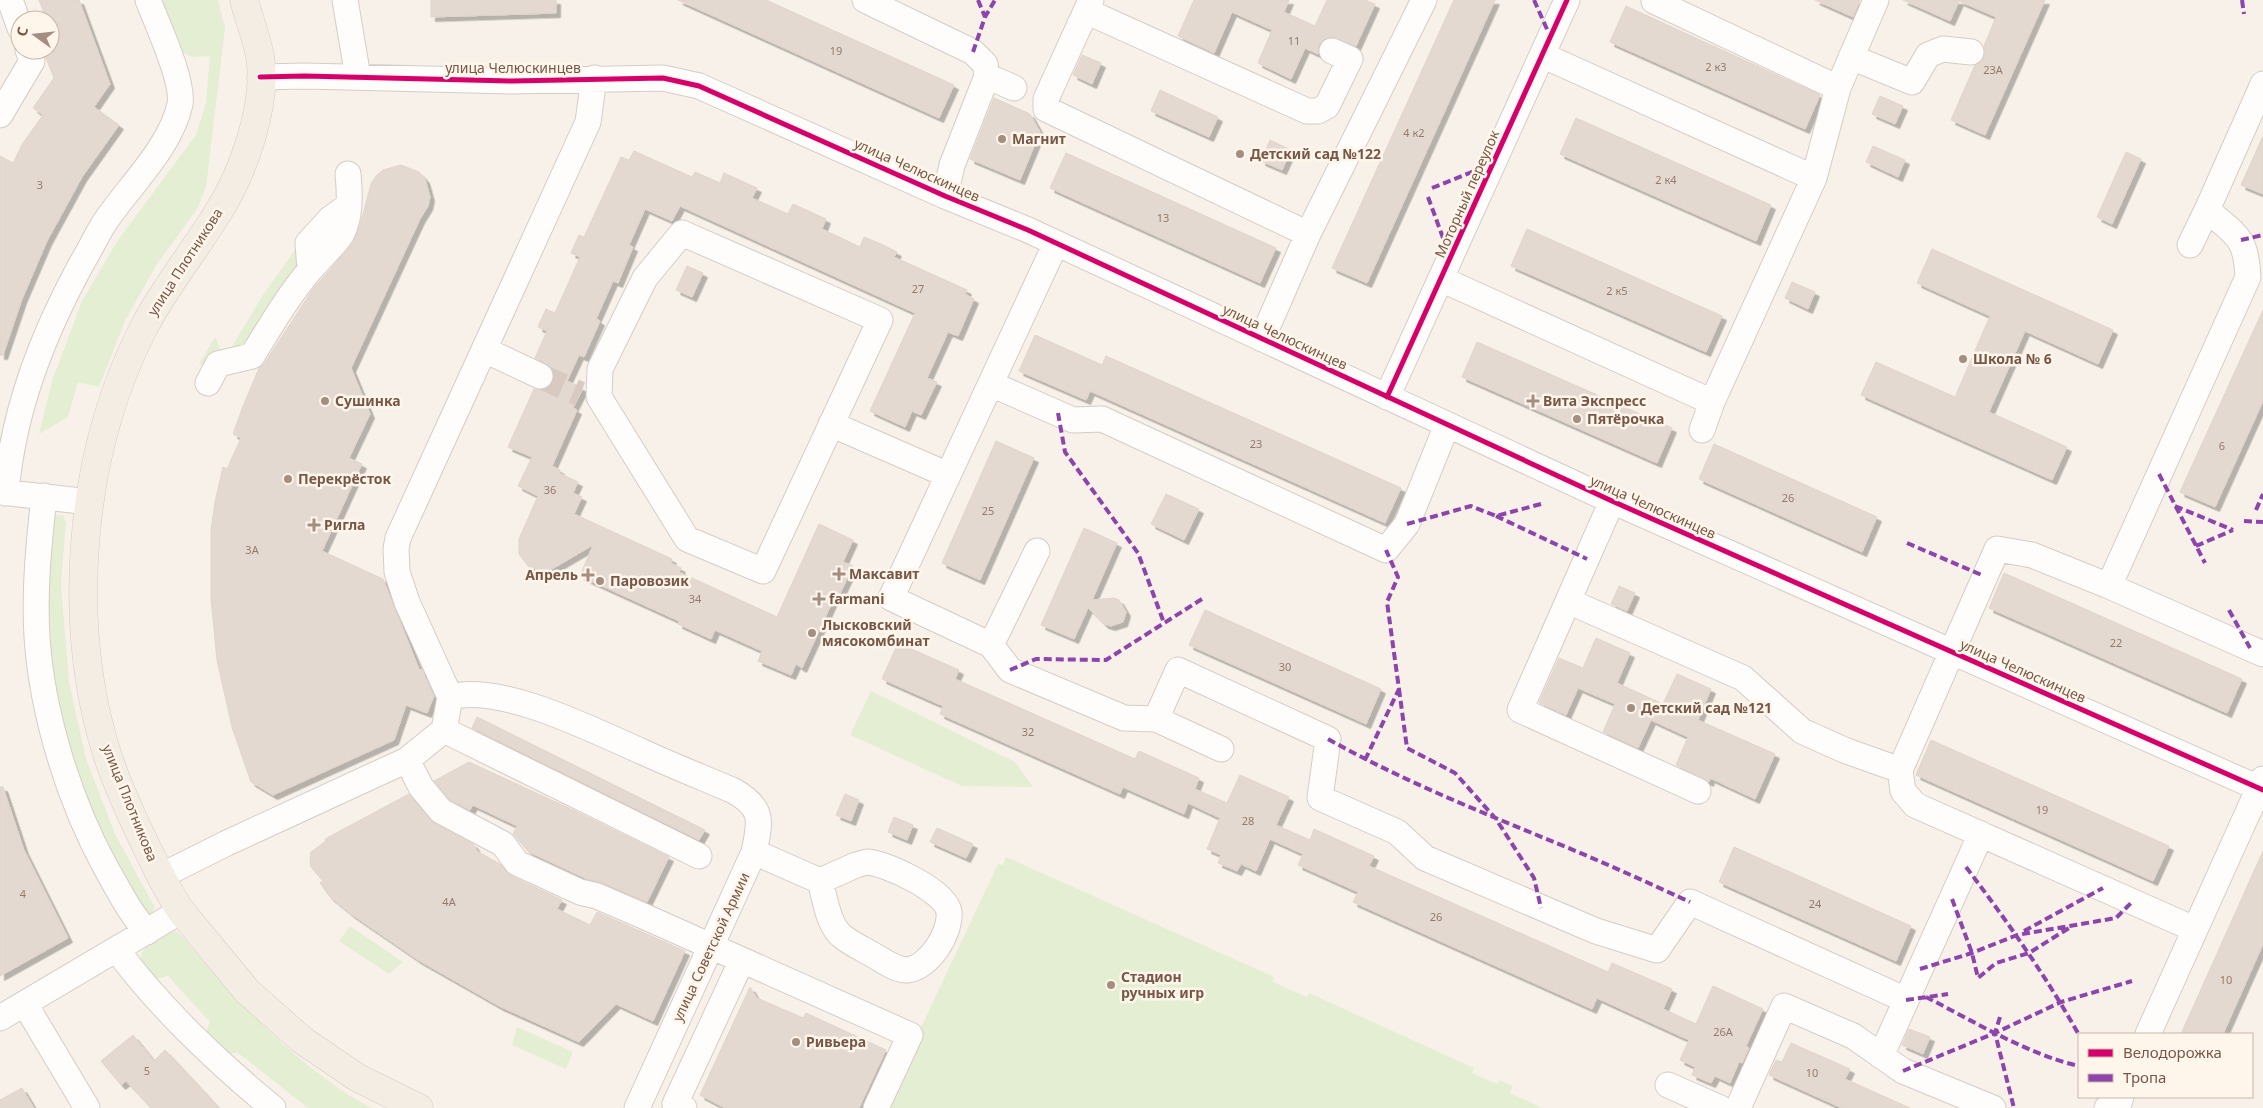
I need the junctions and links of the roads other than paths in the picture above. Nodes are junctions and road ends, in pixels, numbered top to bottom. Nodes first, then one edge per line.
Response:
1 (148, 0) edge
2 (244, 0) edge
3 (345, 0) edge
4 (865, 0) edge
5 (1424, 0) edge
6 (1567, 0) edge
7 (1876, 0) edge
8 (1654, 1) edge
9 (1089, 5) edge
10 (907, 10) edge
11 (1332, 51) dead end
12 (1971, 52) dead end
13 (1542, 55) junction
14 (1851, 57) junction
15 (31, 60) edge
16 (987, 76) junction
17 (260, 77) junction
18 (358, 77) junction
19 (594, 78) junction
20 (2263, 84) edge
21 (1014, 88) dead end
22 (1838, 88) junction
23 (0, 115) edge
24 (348, 174) dead end
25 (1814, 178) junction
26 (945, 196) junction
27 (2207, 210) junction
28 (1308, 234) junction
29 (1056, 243) junction
30 (2190, 245) dead end
31 (1441, 279) junction
32 (1262, 339) junction
33 (485, 350) junction
34 (540, 376) tunnel mouth
35 (208, 383) dead end
36 (991, 384) junction
37 (1388, 396) junction
38 (1712, 402) junction
39 (831, 424) junction
40 (1448, 425) junction
41 (1702, 430) dead end
42 (948, 476) junction
43 (3, 492) edge
44 (44, 496) junction
45 (1612, 501) junction
46 (90, 502) junction
47 (1037, 551) dead end
48 (2109, 586) junction
49 (1568, 601) junction
50 (991, 645) junction
51 (1952, 652) junction
52 (2263, 654) edge
53 (450, 697) junction
54 (1156, 719) junction
55 (444, 730) junction
56 (1221, 749) dead end
57 (407, 760) junction
58 (1900, 770) junction
59 (2262, 786) edge
60 (1698, 791) dead end
61 (1981, 834) junction
62 (754, 852) junction
63 (699, 856) dead end
64 (161, 876) junction
65 (820, 881) junction
66 (181, 911) junction
67 (2194, 929) junction
68 (148, 932) junction
69 (712, 947) junction
70 (117, 950) junction
71 (742, 960) junction
72 (1906, 1000) junction
73 (25, 1004) junction
74 (0, 1018) edge
75 (2148, 1033) edge
76 (1881, 1056) junction
77 (1668, 1085) dead end
78 (2121, 1098) edge
79 (87, 1108) edge
80 (273, 1108) edge
81 (419, 1108) edge
82 (637, 1108) edge
83 (684, 1108) edge
84 (876, 1108) edge
85 (1720, 1108) edge
86 (1738, 1108) edge
87 (1993, 1108) edge
88 (2107, 1108) edge

1 - 43 street
2 - 17 main road, улица Плотникова
3 - 18 street
4 - 10 street
5 - 28 street
6 - 13 street, Моторный переулок
7 - 14 street
8 - 22 street
9 - 11 street
9 - 28 street
10 - 16 street
12 - 14 street
13 - 25 street
13 - 31 street, Моторный переулок
14 - 22 street
15 - 23 street
16 - 21 street
16 - 26 street
17 - 18 street, улица Челюскинцев
17 - 46 main road, улица Плотникова
18 - 19 street, улица Челюскинцев
19 - 26 street, улица Челюскинцев
19 - 33 street
20 - 27 street
22 - 25 street
24 - 35 street
25 - 38 street
26 - 29 street, улица Челюскинцев
27 - 30 street
27 - 48 street
28 - 32 street
29 - 32 street, улица Челюскинцев
29 - 36 street
31 - 37 street, Моторный переулок
31 - 38 street
32 - 37 street, улица Челюскинцев
33 - 34 street
33 - 53 street
36 - 40 street
36 - 42 street
37 - 40 street, улица Челюскинцев
38 - 41 street
39 - 39 street
39 - 42 street
40 - 45 street, улица Челюскинцев
42 - 50 street
43 - 44 street
44 - 46 street
44 - 68 street
45 - 49 street
45 - 51 street, улица Челюскинцев
46 - 64 main road, улица Плотникова
47 - 50 street
48 - 51 street
48 - 52 street
49 - 58 street
49 - 60 street
50 - 54 street
51 - 58 street
51 - 59 street, улица Челюскинцев
53 - 55 street
53 - 62 street, улица Советской Армии
54 - 56 street
54 - 72 street
55 - 57 street
55 - 63 street
57 - 64 street
57 - 69 street
58 - 61 street
59 - 67 street
61 - 67 street
61 - 72 street
62 - 65 street
62 - 69 street, улица Советской Армии
64 - 66 main road, улица Плотникова
65 - 65 street
66 - 68 street
66 - 81 main road, улица Плотникова
67 - 75 street
68 - 70 street
69 - 71 street
69 - 82 street, улица Советской Армии
70 - 73 street
70 - 80 street
71 - 83 street
71 - 84 street
72 - 76 street
73 - 74 street
73 - 79 street
76 - 86 street
76 - 87 street
77 - 85 street
78 - 88 street

